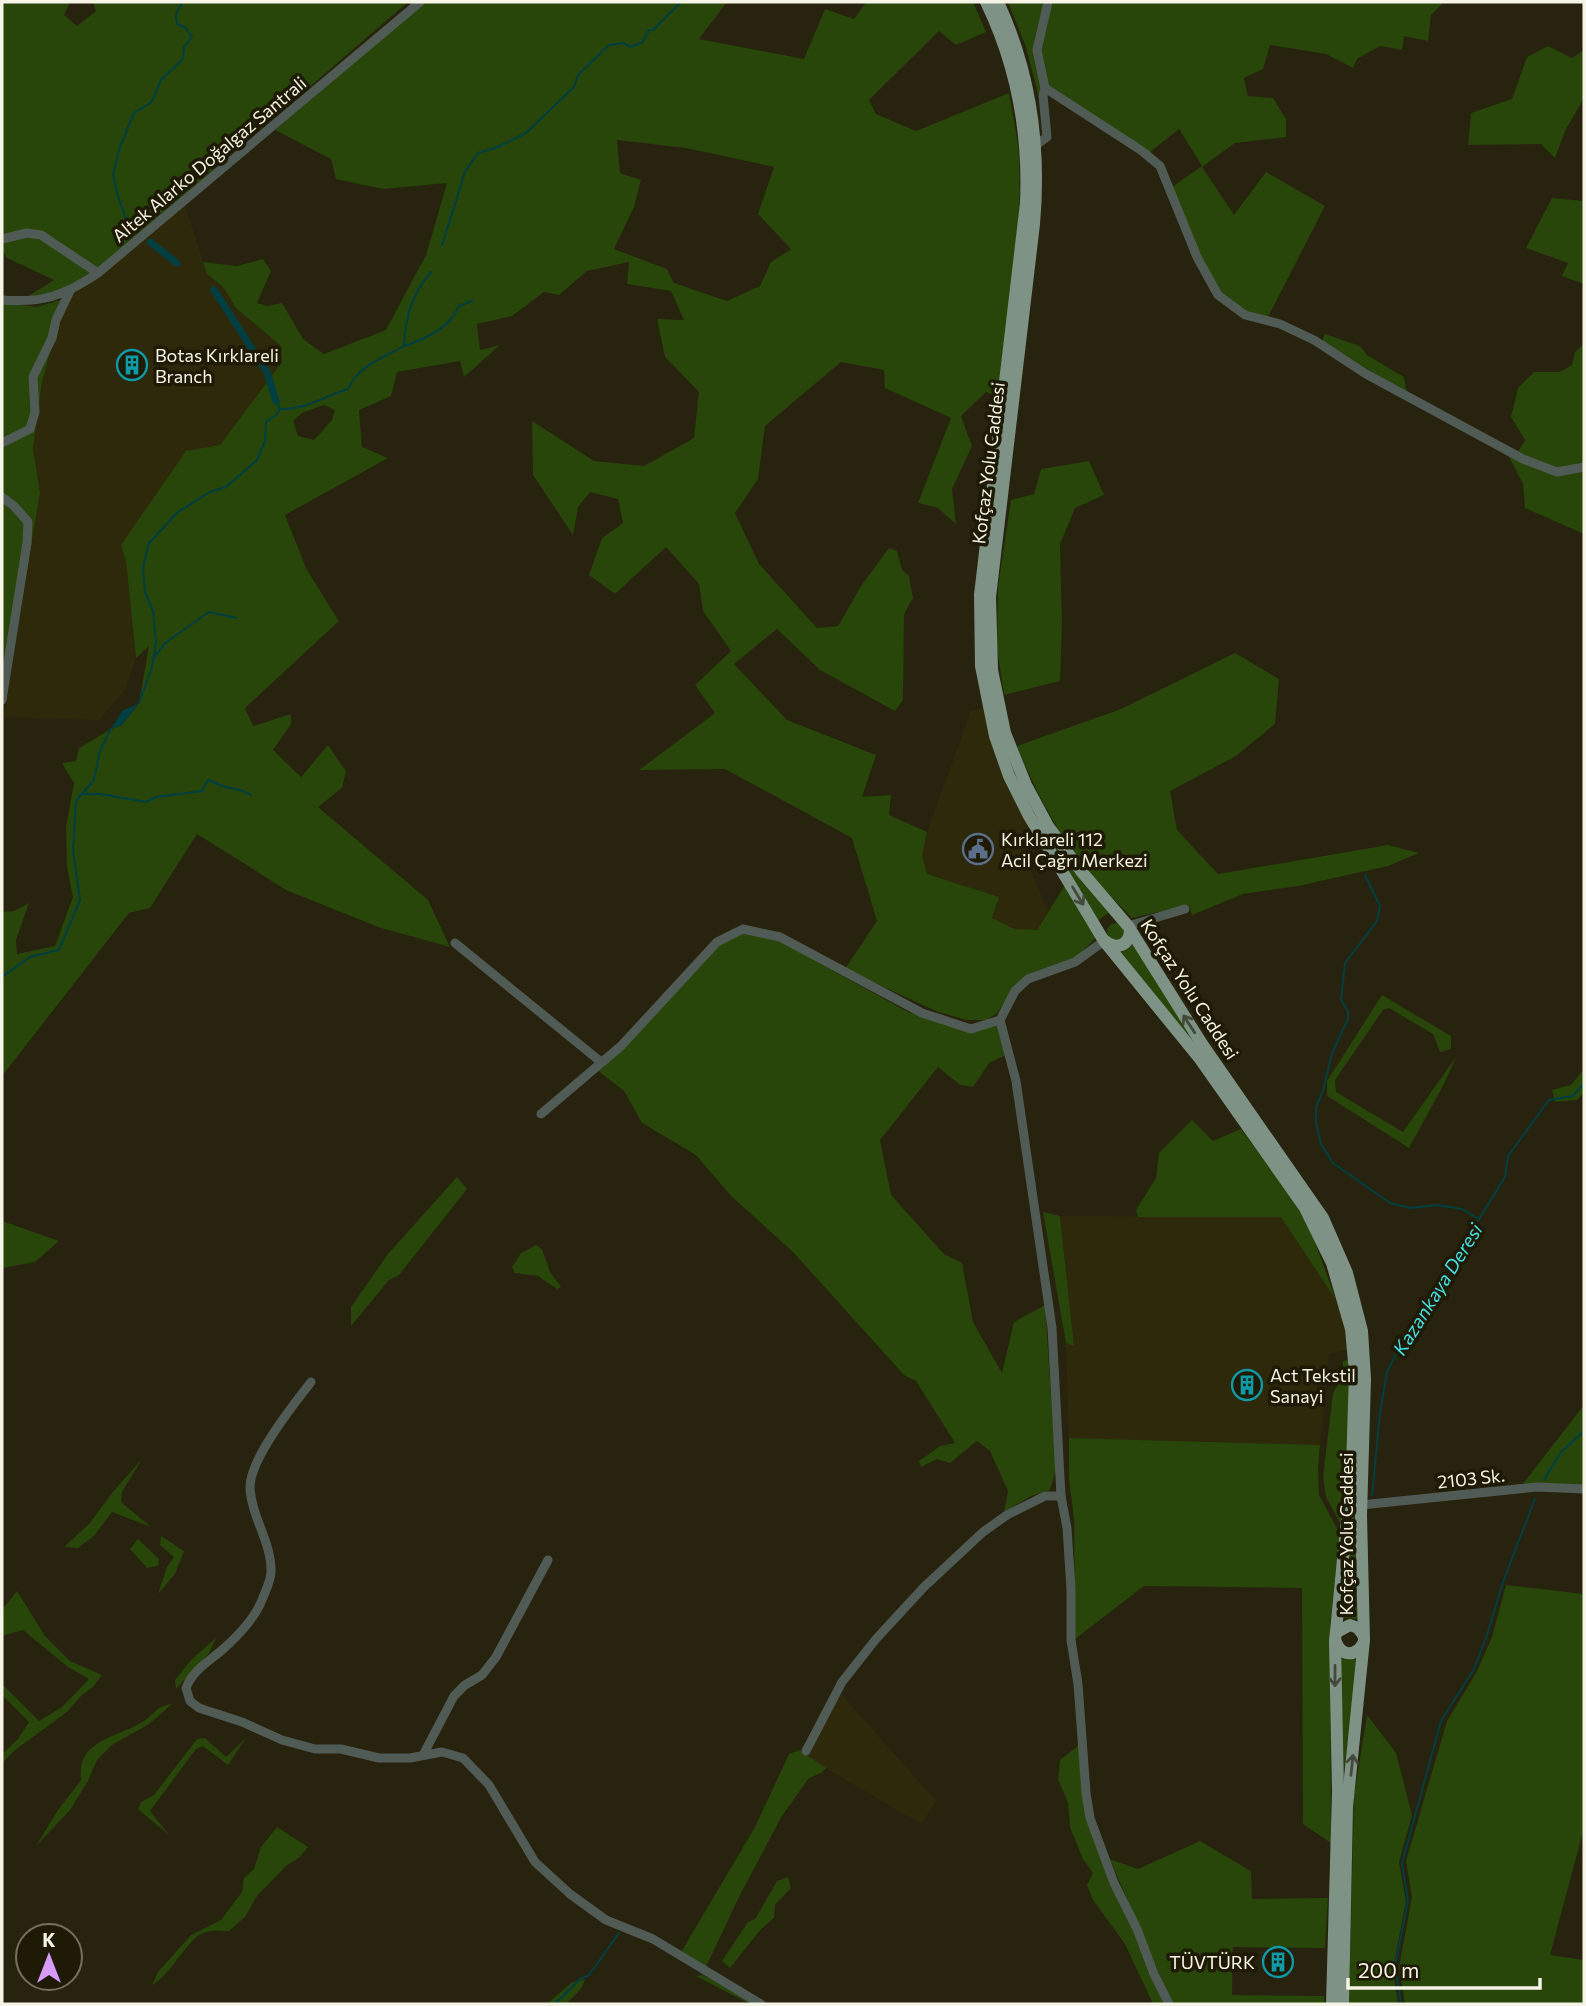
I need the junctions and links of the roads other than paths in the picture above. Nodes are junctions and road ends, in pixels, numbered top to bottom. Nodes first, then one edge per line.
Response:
1 (420, 2) edge
2 (986, 2) edge
3 (998, 2) edge
4 (1048, 2) edge
5 (1045, 88) junction
6 (1036, 145) junction
7 (2, 239) edge
8 (98, 274) junction
9 (70, 291) junction
10 (2, 300) edge
11 (2, 443) edge
12 (1584, 467) edge
13 (2, 497) edge
14 (2, 699) edge
15 (1185, 909) dead end
16 (1126, 926) junction
17 (1103, 939) junction
18 (455, 943) dead end
19 (1000, 1020) junction
20 (601, 1062) junction
21 (541, 1114) dead end
22 (311, 1382) dead end
23 (1584, 1489) edge
24 (1061, 1496) junction
25 (1362, 1505) junction
26 (548, 1560) dead end
27 (1336, 1637) junction
28 (1363, 1640) junction
29 (806, 1751) dead end
30 (423, 1755) junction
31 (761, 2004) edge
32 (1169, 2004) edge
33 (1332, 2004) edge
34 (1343, 2004) edge

1 - 8 street, Altek Alarko Doğalgaz Santrali
2 -> 17 main road, Kofçaz Yolu Caddesi
3 - 6 main road, Kofçaz Yolu Caddesi
4 - 5 street
5 - 6 street
5 - 12 street
6 - 16 main road, Kofçaz Yolu Caddesi
7 - 8 street
8 - 9 street, Altek Alarko Doğalgaz Santrali
9 - 10 street, Altek Alarko Doğalgaz Santrali
9 - 11 street
13 - 14 street
15 - 16 street
16 - 17 main road
16 - 17 main road
25 -> 16 main road, Kofçaz Yolu Caddesi
17 - 19 street
17 - 27 main road, Kofçaz Yolu Caddesi
18 - 20 street
19 - 20 street
19 - 24 street
20 - 21 street
22 - 30 street
23 - 25 street, 2103 Sk.
24 - 29 street
24 - 32 street
25 - 28 main road, Kofçaz Yolu Caddesi
26 - 30 street
27 - 28 main road
27 - 28 main road
27 -> 33 main road, Kofçaz Yolu Caddesi
34 -> 28 main road, Kofçaz Yolu Caddesi
30 - 31 street

